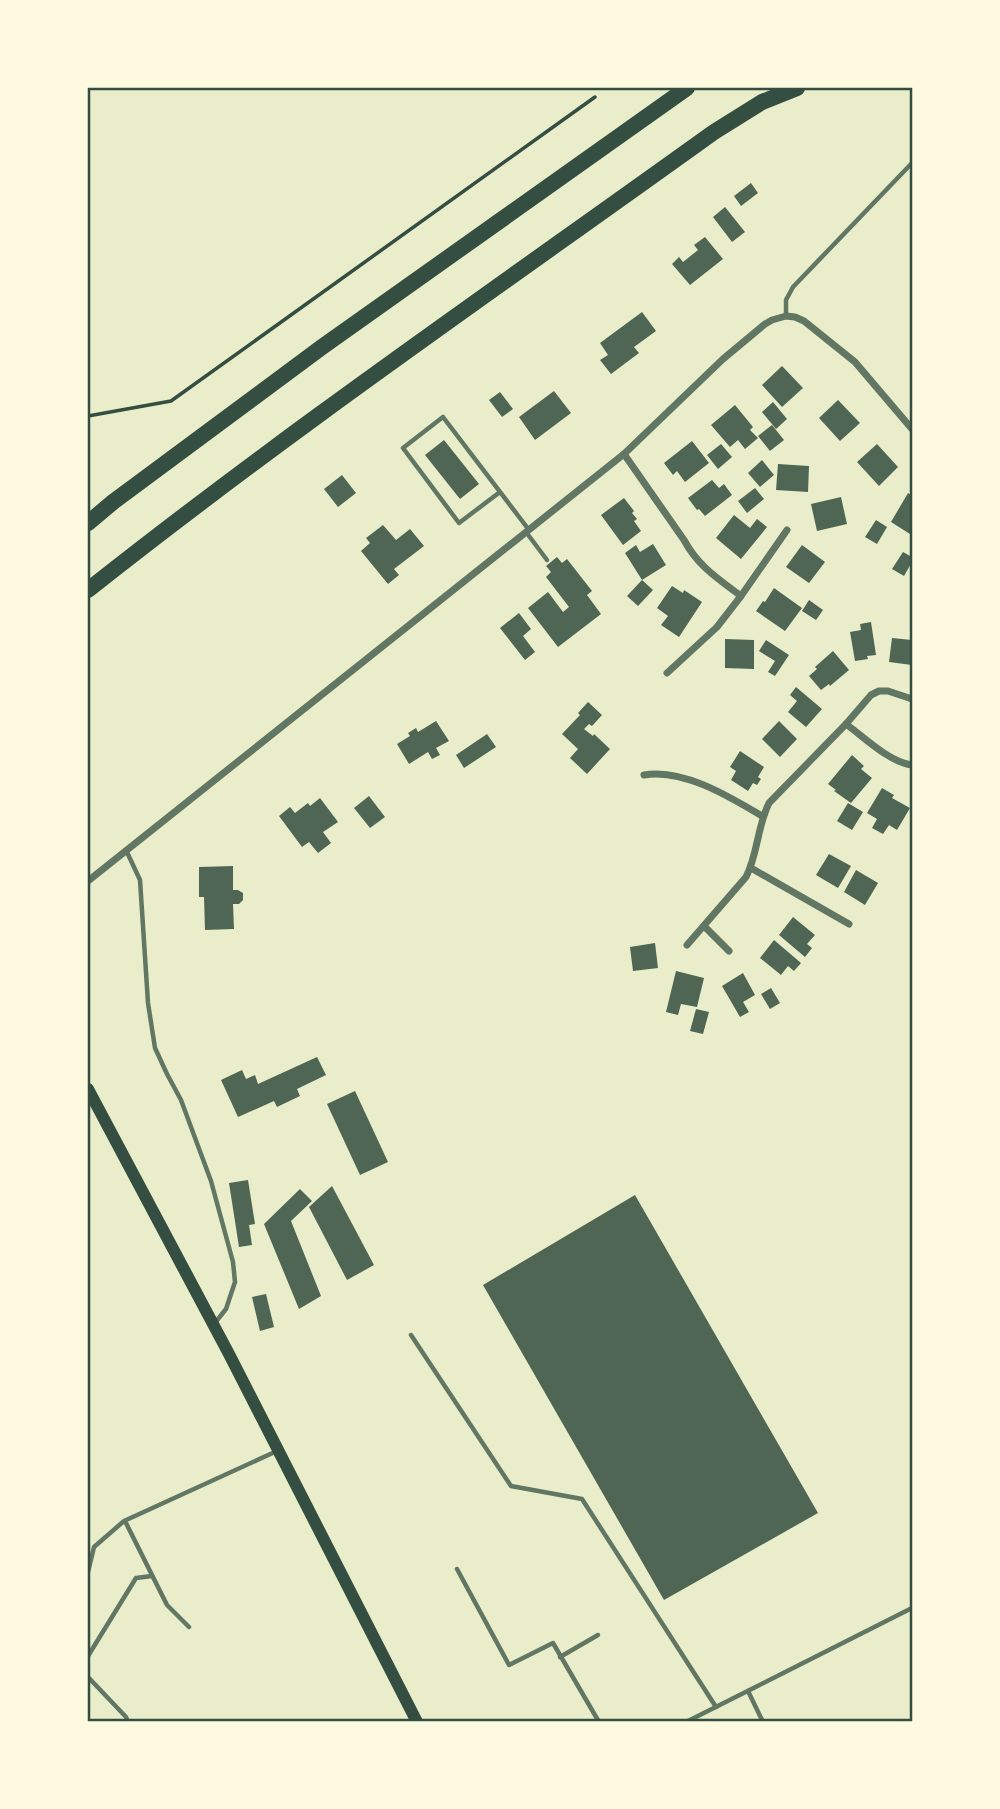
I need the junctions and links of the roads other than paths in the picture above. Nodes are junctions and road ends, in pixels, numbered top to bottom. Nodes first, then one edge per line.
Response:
1 (687, 88) edge
2 (797, 88) edge
3 (912, 163) edge
4 (786, 316) junction
5 (912, 429) edge
6 (624, 454) junction
7 (500, 492) junction
8 (88, 523) edge
9 (787, 530) dead end
10 (527, 531) junction
11 (547, 560) dead end
12 (88, 590) edge
13 (741, 596) junction
14 (667, 673) dead end
15 (912, 699) edge
16 (846, 724) junction
17 (912, 765) edge
18 (644, 775) dead end
19 (762, 816) junction
20 (126, 850) junction
21 (751, 868) junction
22 (88, 881) edge
23 (849, 925) dead end
24 (704, 926) junction
25 (687, 945) dead end
26 (729, 951) dead end
27 (88, 1089) edge
28 (214, 1325) junction
29 (411, 1335) dead end
30 (278, 1450) junction
31 (124, 1521) junction
32 (457, 1569) dead end
33 (88, 1572) edge
34 (152, 1576) junction
35 (912, 1608) edge
36 (189, 1628) dead end
37 (598, 1636) dead end
38 (88, 1656) edge
39 (560, 1657) junction
40 (88, 1677) edge
41 (748, 1691) junction
42 (716, 1707) junction
43 (128, 1721) edge
44 (417, 1721) edge
45 (600, 1721) edge
46 (686, 1721) edge
47 (763, 1721) edge

1 - 8 highway
2 - 12 highway
3 - 4 lane
4 - 5 street
4 - 6 street
6 - 10 street
6 - 13 street
7 - 7 lane
7 - 10 lane
9 - 13 street
10 - 11 lane
10 - 20 street
13 - 14 street
15 - 16 street
16 - 17 street
16 - 19 street
18 - 19 street
19 - 21 street
20 - 22 street
20 - 28 lane
21 - 23 street
21 - 24 street
24 - 25 street
24 - 26 street
27 - 28 main road
28 - 30 main road
29 - 42 lane
30 - 31 lane
30 - 44 main road
31 - 33 lane
31 - 34 lane
32 - 39 lane
34 - 36 lane
34 - 38 lane
35 - 41 lane
37 - 39 lane
39 - 45 lane
40 - 43 lane
41 - 42 lane
41 - 47 lane
42 - 46 lane

